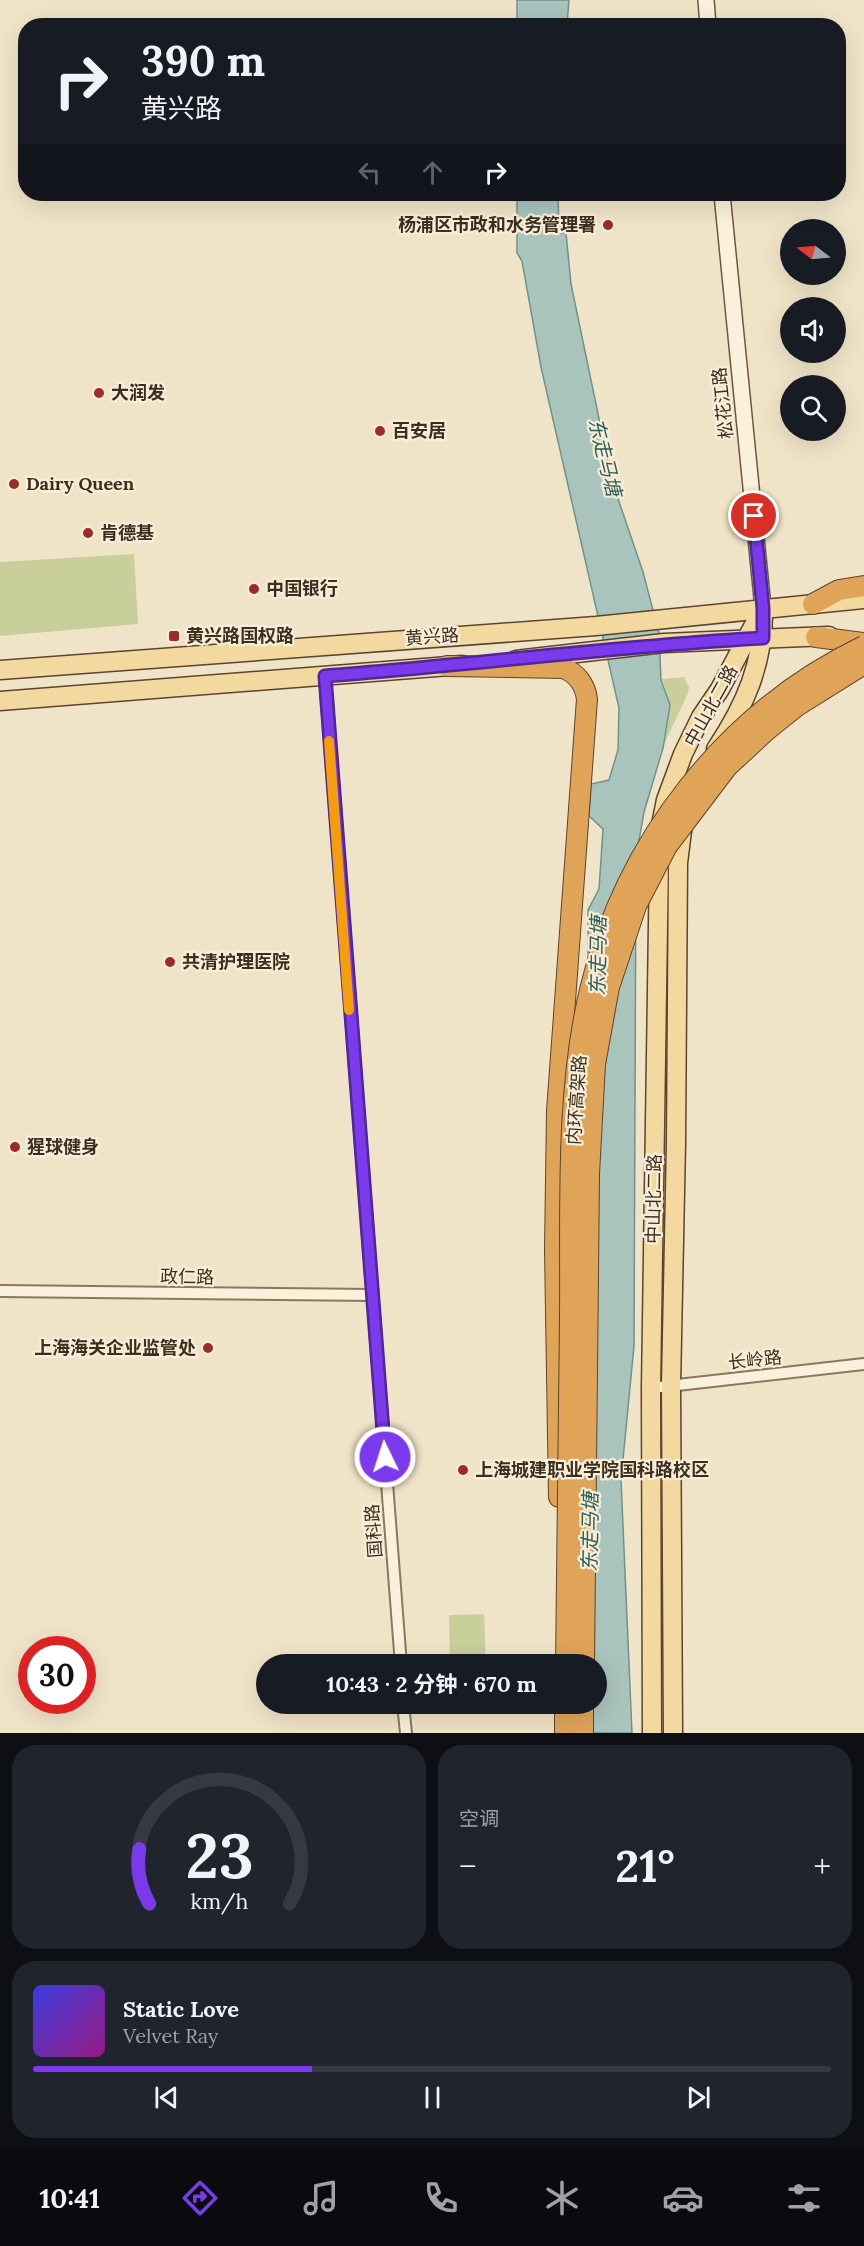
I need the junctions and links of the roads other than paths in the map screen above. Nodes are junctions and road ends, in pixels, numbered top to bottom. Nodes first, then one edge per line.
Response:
1 (706, 0) edge
2 (707, 18) edge
3 (723, 201) edge
4 (864, 586) edge
5 (864, 599) edge
6 (813, 603) junction
7 (763, 608) junction
8 (864, 633) edge
9 (816, 637) junction
10 (755, 638) junction
11 (864, 644) edge
12 (864, 664) edge
13 (447, 666) junction
14 (0, 670) edge
15 (325, 676) junction
16 (0, 701) edge
17 (0, 1291) edge
18 (373, 1295) junction
19 (864, 1364) edge
20 (671, 1386) junction
21 (651, 1388) junction
22 (399, 1654) edge
23 (559, 1654) edge
24 (566, 1654) edge
25 (584, 1654) edge
26 (405, 1714) edge
27 (566, 1714) edge
28 (579, 1714) edge
29 (571, 1732) edge
30 (406, 1733) edge
31 (652, 1733) edge
32 (673, 1733) edge

1 - 2 main road
3 - 7 main road, 松花江路
4 - 6 highway
5 - 6 main road, 黄兴路
6 - 7 main road, 黄兴路
7 - 10 main road, 中山北二路
7 - 14 main road, 黄兴路
8 - 9 main road, 黄兴路
9 - 10 main road, 黄兴路
9 - 11 highway
10 - 13 main road, 黄兴路
10 - 20 main road, 中山北二路
10 - 21 main road, 中山北二路
11 - 24 highway, 内环高架路, bridge
12 - 25 highway, 内环高架路, bridge
13 - 15 main road, 黄兴路
13 - 23 highway
15 - 16 main road, 黄兴路
15 - 18 street, 国科路
17 - 18 street, 政仁路
18 - 22 street, 国科路
19 - 20 street, 长岭路
20 - 21 street, 长岭路
20 - 32 main road, 中山北二路
21 - 31 main road, 中山北二路
26 - 30 street
27 - 29 highway
28 - 29 highway

